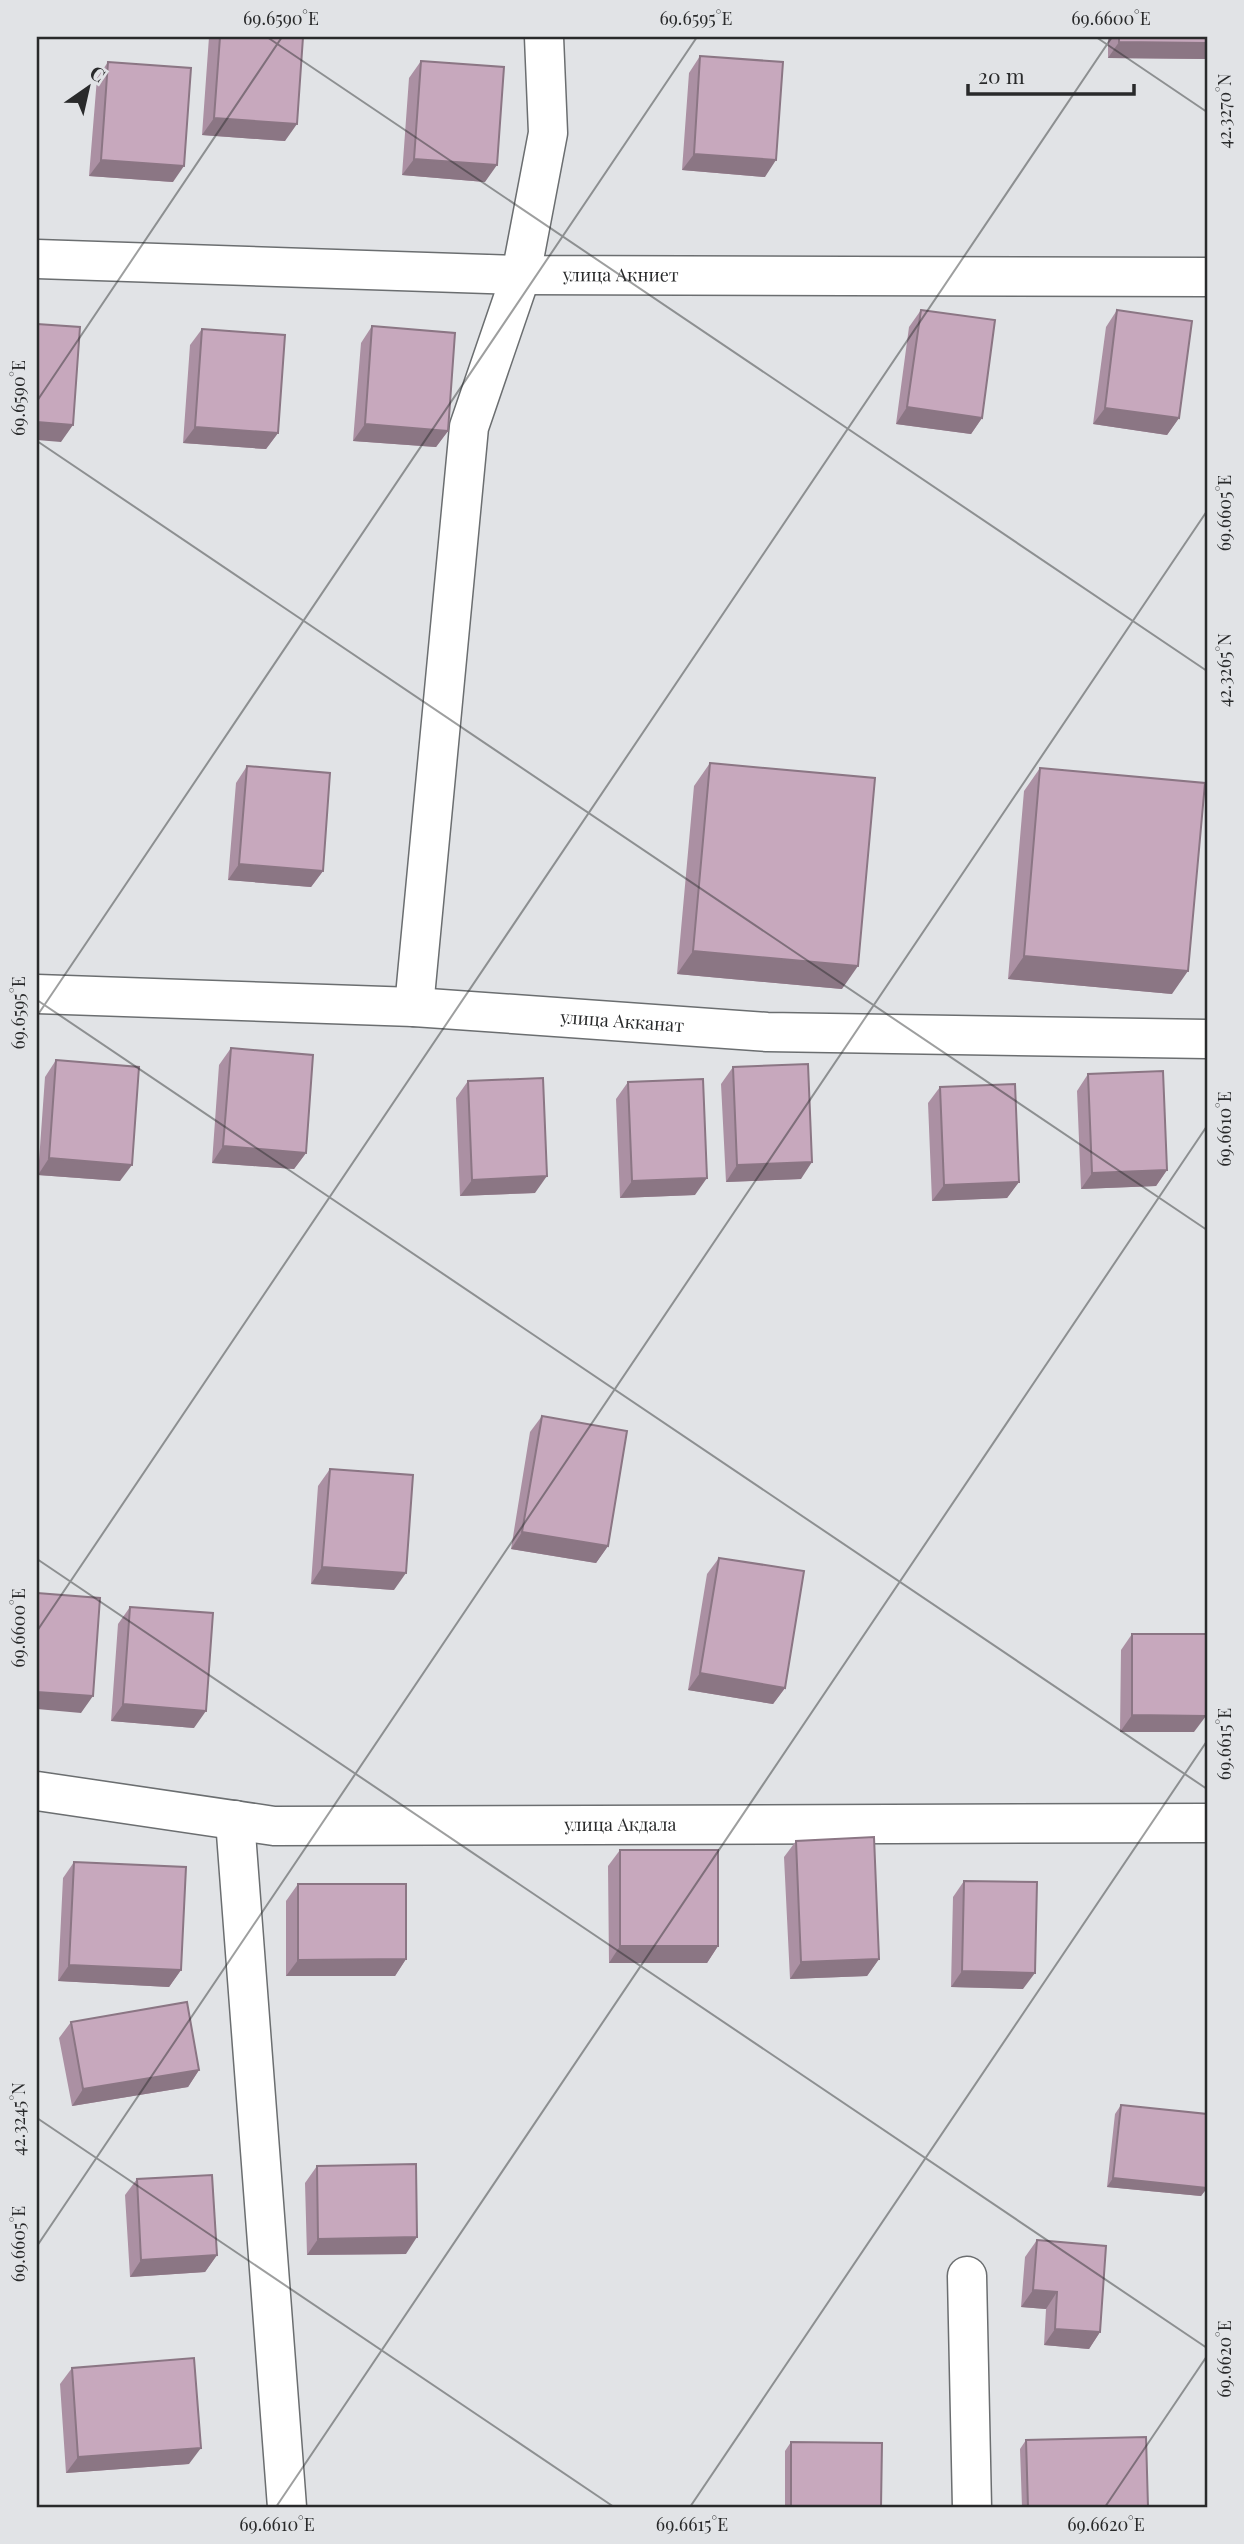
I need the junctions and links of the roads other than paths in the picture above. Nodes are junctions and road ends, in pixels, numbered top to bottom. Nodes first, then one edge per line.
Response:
1 (544, 37) edge
2 (37, 259) edge
3 (521, 275) junction
4 (1207, 277) edge
5 (37, 993) edge
6 (414, 1007) junction
7 (1207, 1039) edge
8 (37, 1791) edge
9 (235, 1820) junction
10 (1207, 1823) edge
11 (967, 2276) dead end
12 (287, 2507) edge
13 (972, 2507) edge

1 - 3 street
2 - 3 street, улица Акниет
3 - 4 street, улица Акниет
3 - 6 street
5 - 6 street, улица Акканат
6 - 7 street, улица Акканат
8 - 9 street, улица Акдала
9 - 10 street, улица Акдала
9 - 12 street
11 - 13 street

